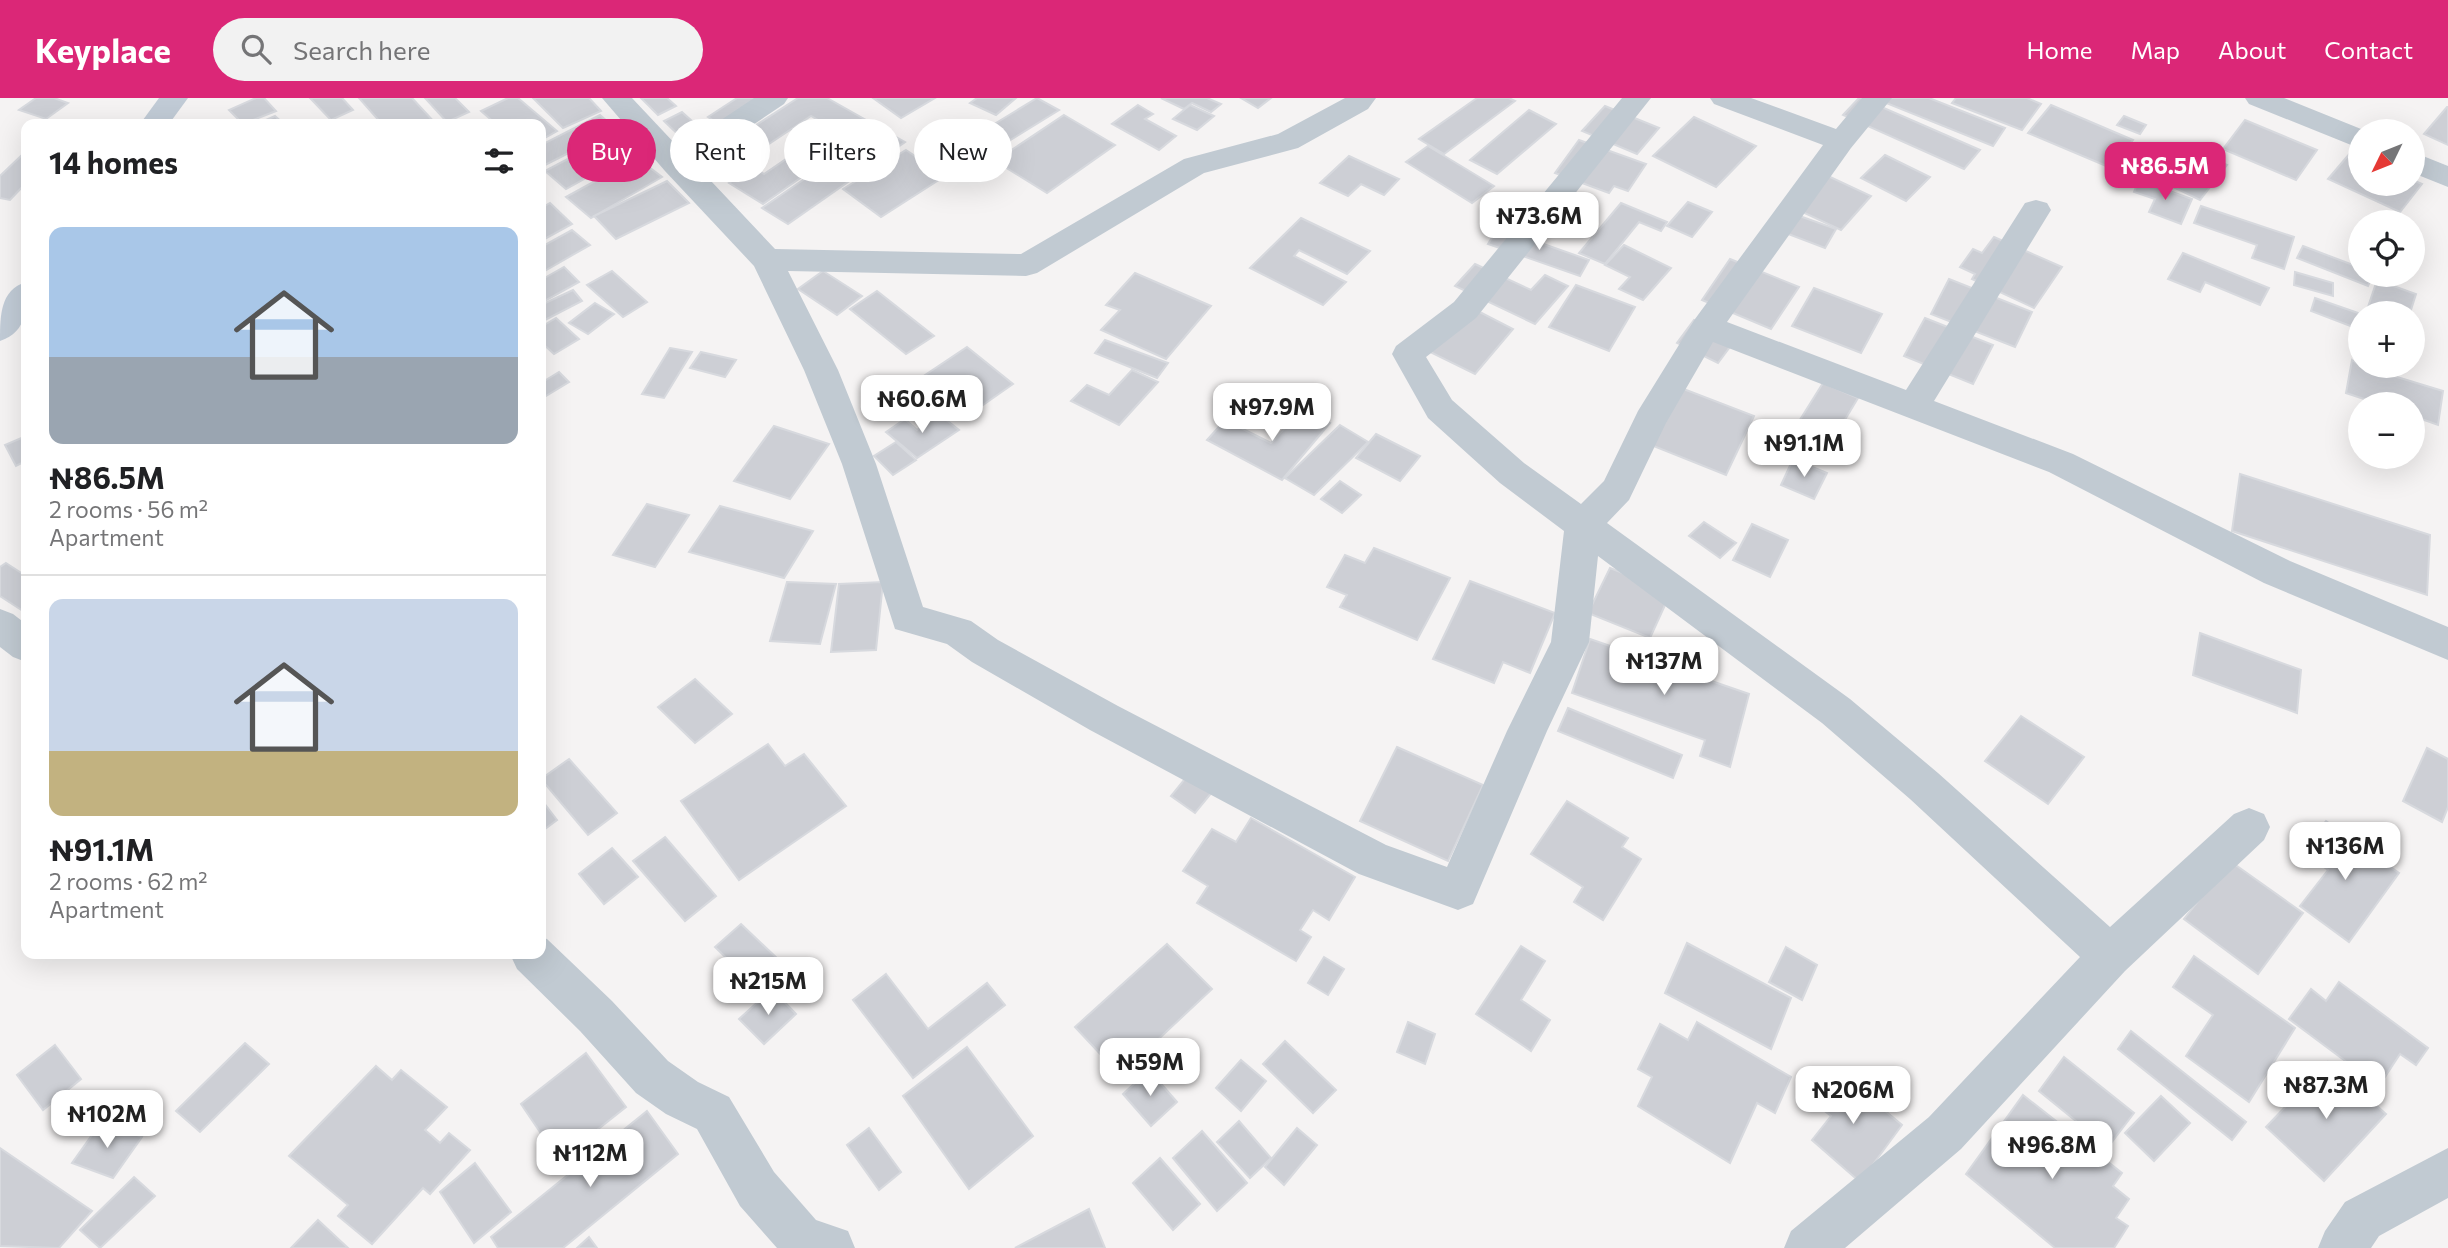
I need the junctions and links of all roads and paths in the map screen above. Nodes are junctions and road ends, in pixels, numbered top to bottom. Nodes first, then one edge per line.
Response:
1 (174, 98) edge
2 (616, 98) edge
3 (774, 98) edge
4 (1362, 98) edge
5 (1637, 98) edge
6 (1724, 98) edge
7 (1878, 98) edge
8 (2259, 98) edge
9 (158, 119) edge
10 (742, 119) edge
11 (2348, 136) edge
12 (1841, 141) junction
13 (670, 158) edge
14 (2426, 168) edge
15 (2448, 177) edge
16 (692, 182) edge
17 (2036, 210) dead end
18 (767, 260) junction
19 (21, 300) edge
20 (1706, 327) junction
21 (0, 329) edge
22 (1913, 406) junction
23 (1583, 524) junction
24 (0, 625) edge
25 (21, 642) edge
26 (2448, 644) edge
27 (2249, 827) dead end
28 (2110, 956) junction
29 (537, 959) edge
30 (2448, 1172) edge
31 (831, 1248) edge
32 (1808, 1248) edge
33 (2342, 1248) edge

1 - 9 main road
2 - 13 street
3 - 10 street
4 - 18 street
5 - 23 street
6 - 12 street
7 - 12 street
8 - 11 street
12 - 20 street
14 - 15 street
16 - 18 street
17 - 22 street
18 - 23 street
19 - 21 main road
20 - 22 street
20 - 23 street
22 - 26 street
23 - 28 street
24 - 25 street
27 - 28 street
28 - 32 street
29 - 31 street
30 - 33 street

